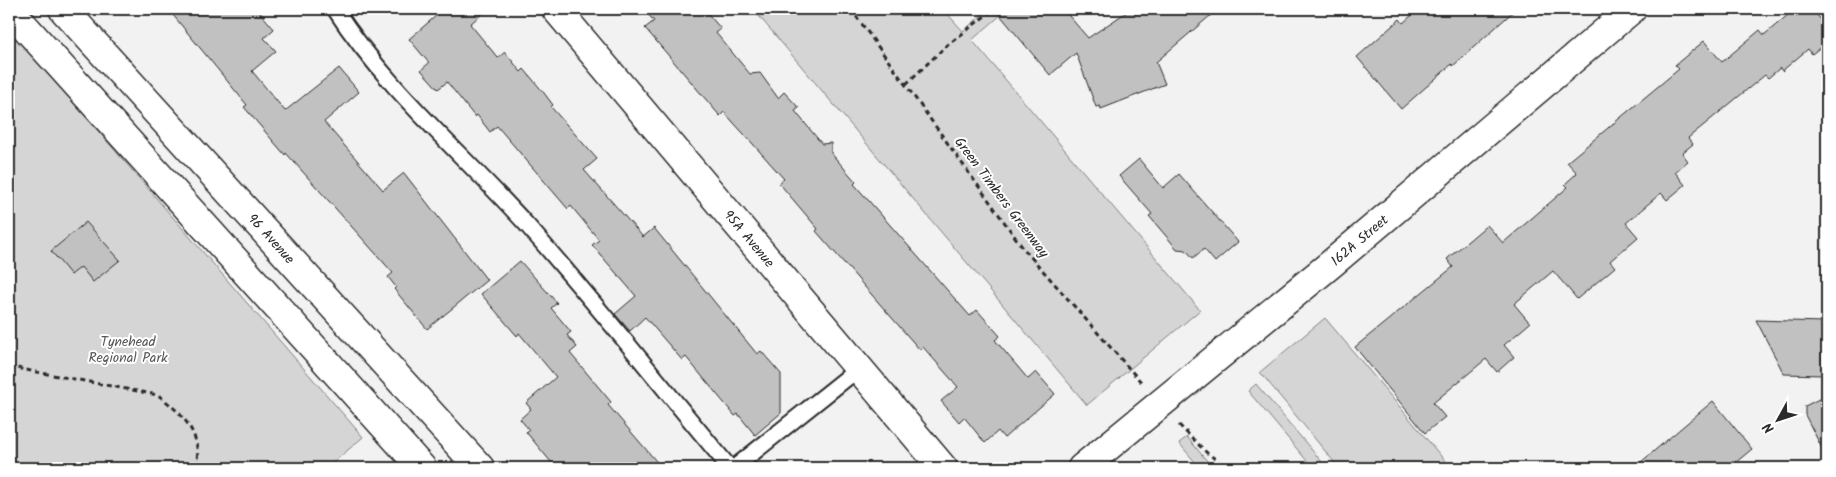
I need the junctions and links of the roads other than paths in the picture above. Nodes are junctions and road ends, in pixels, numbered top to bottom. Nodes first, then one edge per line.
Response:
1 (9, 9) edge
2 (63, 9) edge
3 (335, 9) edge
4 (556, 9) edge
5 (1632, 9) edge
6 (858, 369) junction
7 (422, 468) edge
8 (480, 468) edge
9 (730, 468) edge
10 (734, 468) edge
11 (943, 468) edge
12 (1082, 468) edge

1 - 7 street
2 - 8 street, 96 Avenue
3 - 9 lane
4 - 6 street, 95A Avenue
5 - 12 street, 162A Street
6 - 10 lane
6 - 11 street, 95A Avenue

